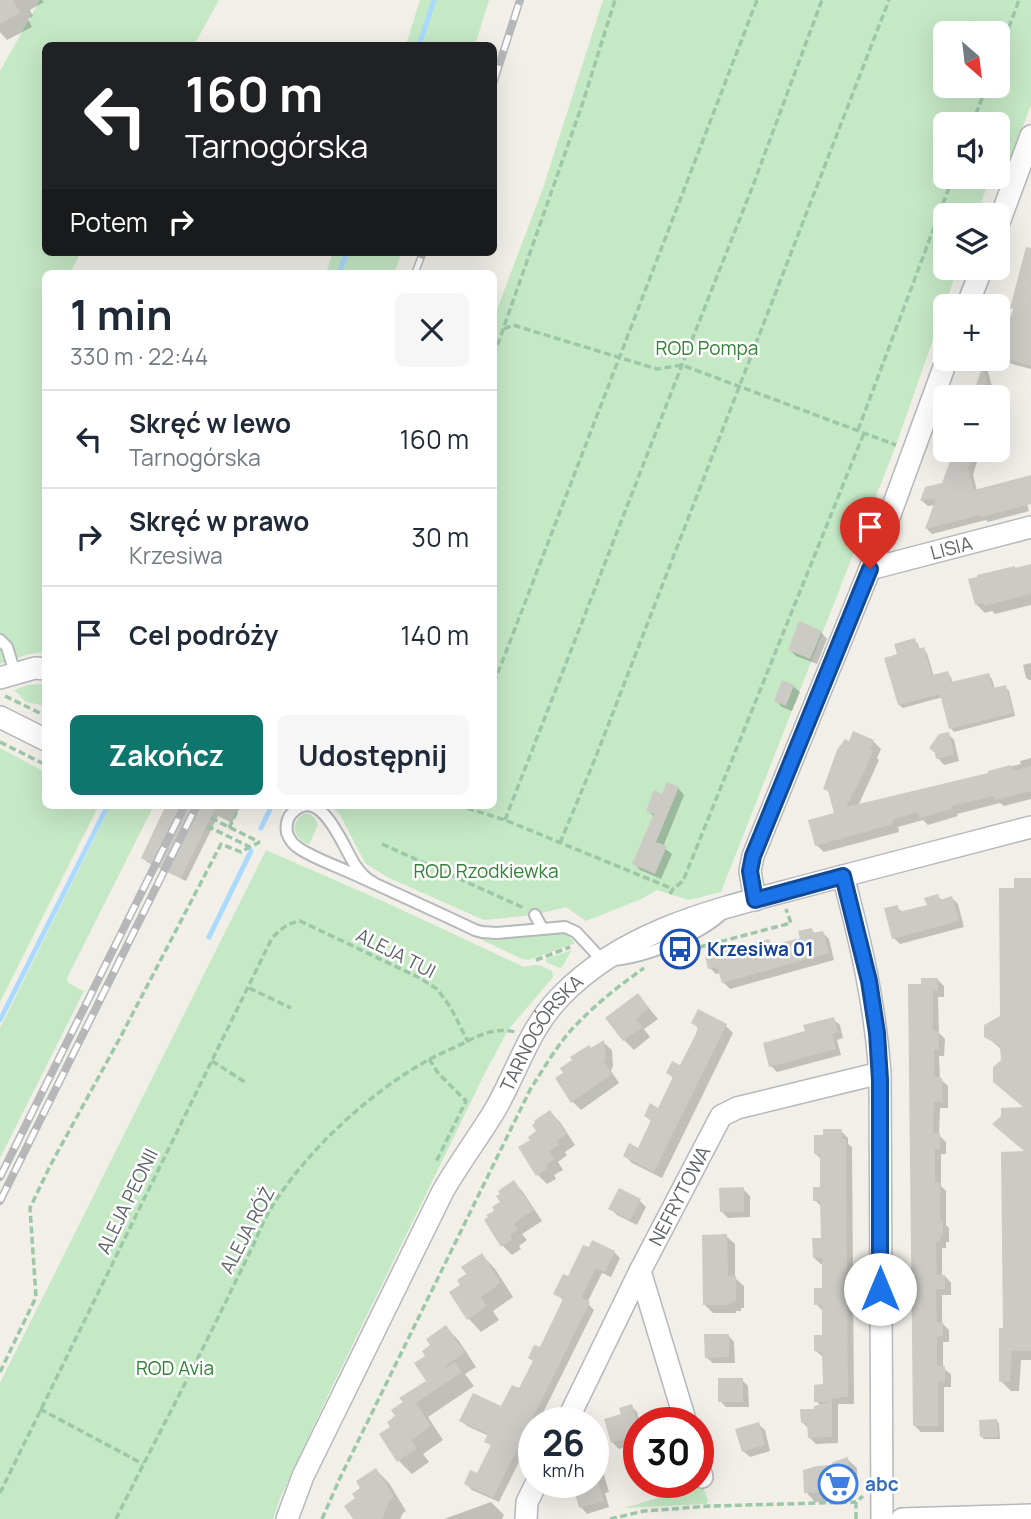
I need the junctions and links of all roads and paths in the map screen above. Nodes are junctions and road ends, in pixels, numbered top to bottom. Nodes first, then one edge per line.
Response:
1 (615, 0) edge
2 (757, 0) edge
3 (822, 0) edge
4 (889, 0) edge
5 (1019, 0) edge
6 (1010, 24) edge
7 (1031, 136) edge
8 (948, 189) edge
9 (1006, 203) edge
10 (504, 329) junction
11 (497, 347) edge
12 (619, 357) junction
13 (681, 365) junction
14 (941, 371) edge
15 (738, 386) junction
16 (858, 430) junction
17 (864, 433) junction
18 (905, 448) junction
19 (1031, 527) edge
20 (870, 569) junction
21 (0, 640) edge
22 (42, 669) edge
23 (497, 675) edge
24 (7, 676) edge
25 (0, 693) edge
26 (42, 714) edge
27 (0, 716) edge
28 (42, 738) edge
29 (0, 742) edge
30 (42, 763) edge
31 (238, 809) edge
32 (300, 809) edge
33 (317, 809) edge
34 (470, 809) edge
35 (211, 818) dead end
36 (224, 818) dead end
37 (505, 820) junction
38 (221, 823) junction
39 (207, 826) dead end
40 (1031, 827) edge
41 (229, 828) junction
42 (560, 843) junction
43 (382, 844) dead end
44 (250, 847) junction
45 (843, 876) junction
46 (374, 883) junction
47 (673, 889) junction
48 (791, 890) junction
49 (670, 894) dead end
50 (755, 900) junction
51 (534, 915) joint
52 (286, 925) joint
53 (542, 928) junction
54 (575, 947) dead end
55 (691, 950) dead end
56 (536, 960) dead end
57 (602, 960) junction
58 (644, 968) dead end
59 (248, 988) junction
60 (291, 1008) dead end
61 (531, 1034) junction
62 (468, 1042) junction
63 (212, 1061) junction
64 (880, 1073) junction
65 (246, 1083) dead end
66 (640, 1271) junction
67 (0, 1372) edge
68 (574, 1407) edge
69 (681, 1407) edge
70 (40, 1409) junction
71 (143, 1464) junction
72 (0, 1493) edge
73 (529, 1498) edge
74 (856, 1502) dead end
75 (1031, 1515) edge
76 (116, 1519) edge
77 (287, 1519) edge
78 (322, 1519) edge
79 (526, 1519) edge
80 (610, 1519) edge
81 (882, 1519) edge
82 (902, 1519) edge

1 - 10 path
2 - 12 path
3 - 13 path
4 - 15 path
5 - 6 path
7 - 9 street
8 - 16 path
10 - 11 path
10 - 12 path
12 - 13 path
12 - 23 path
13 - 15 path
13 - 37 path
14 - 18 street
15 - 16 path
15 - 42 path
16 - 17 path
17 - 18 path
17 - 47 path
18 - 20 street
19 - 20 street, LISIA
20 - 50 street
21 - 24 lane
22 - 24 street
25 - 26 path
27 - 28 street
29 - 30 path
31 - 41 path
32 - 46 lane
33 - 46 lane
34 - 37 path
35 - 38 path
36 - 38 path
37 - 42 path
38 - 41 path
39 - 44 path
40 - 45 street, TARNOGÓRSKA
41 - 44 path
42 - 47 path
43 - 51 path
44 - 67 path
45 - 48 street, TARNOGÓRSKA
45 - 64 street
46 - 53 lane
47 - 49 path
48 - 50 street, TARNOGÓRSKA
48 - 55 path
50 - 57 street, TARNOGÓRSKA
51 - 53 lane
52 - 59 path, ALEJA PEONII
52 - 62 path, ALEJA TUI
53 - 57 lane
54 - 56 path
57 - 61 street, TARNOGÓRSKA
58 - 78 path
59 - 60 path
59 - 63 path, ALEJA PEONII
61 - 62 path, ALEJA RÓŻ
61 - 77 street, TARNOGÓRSKA
62 - 71 path, ALEJA RÓŻ
63 - 65 path
63 - 70 path, ALEJA PEONII
64 - 66 street, NEFRYTOWA
64 - 81 street
66 - 68 street, NEFRYTOWA
66 - 69 street
70 - 71 path
70 - 72 path, ALEJA PEONII
71 - 76 path, ALEJA RÓŻ
73 - 79 street
74 - 80 path
75 - 82 street

